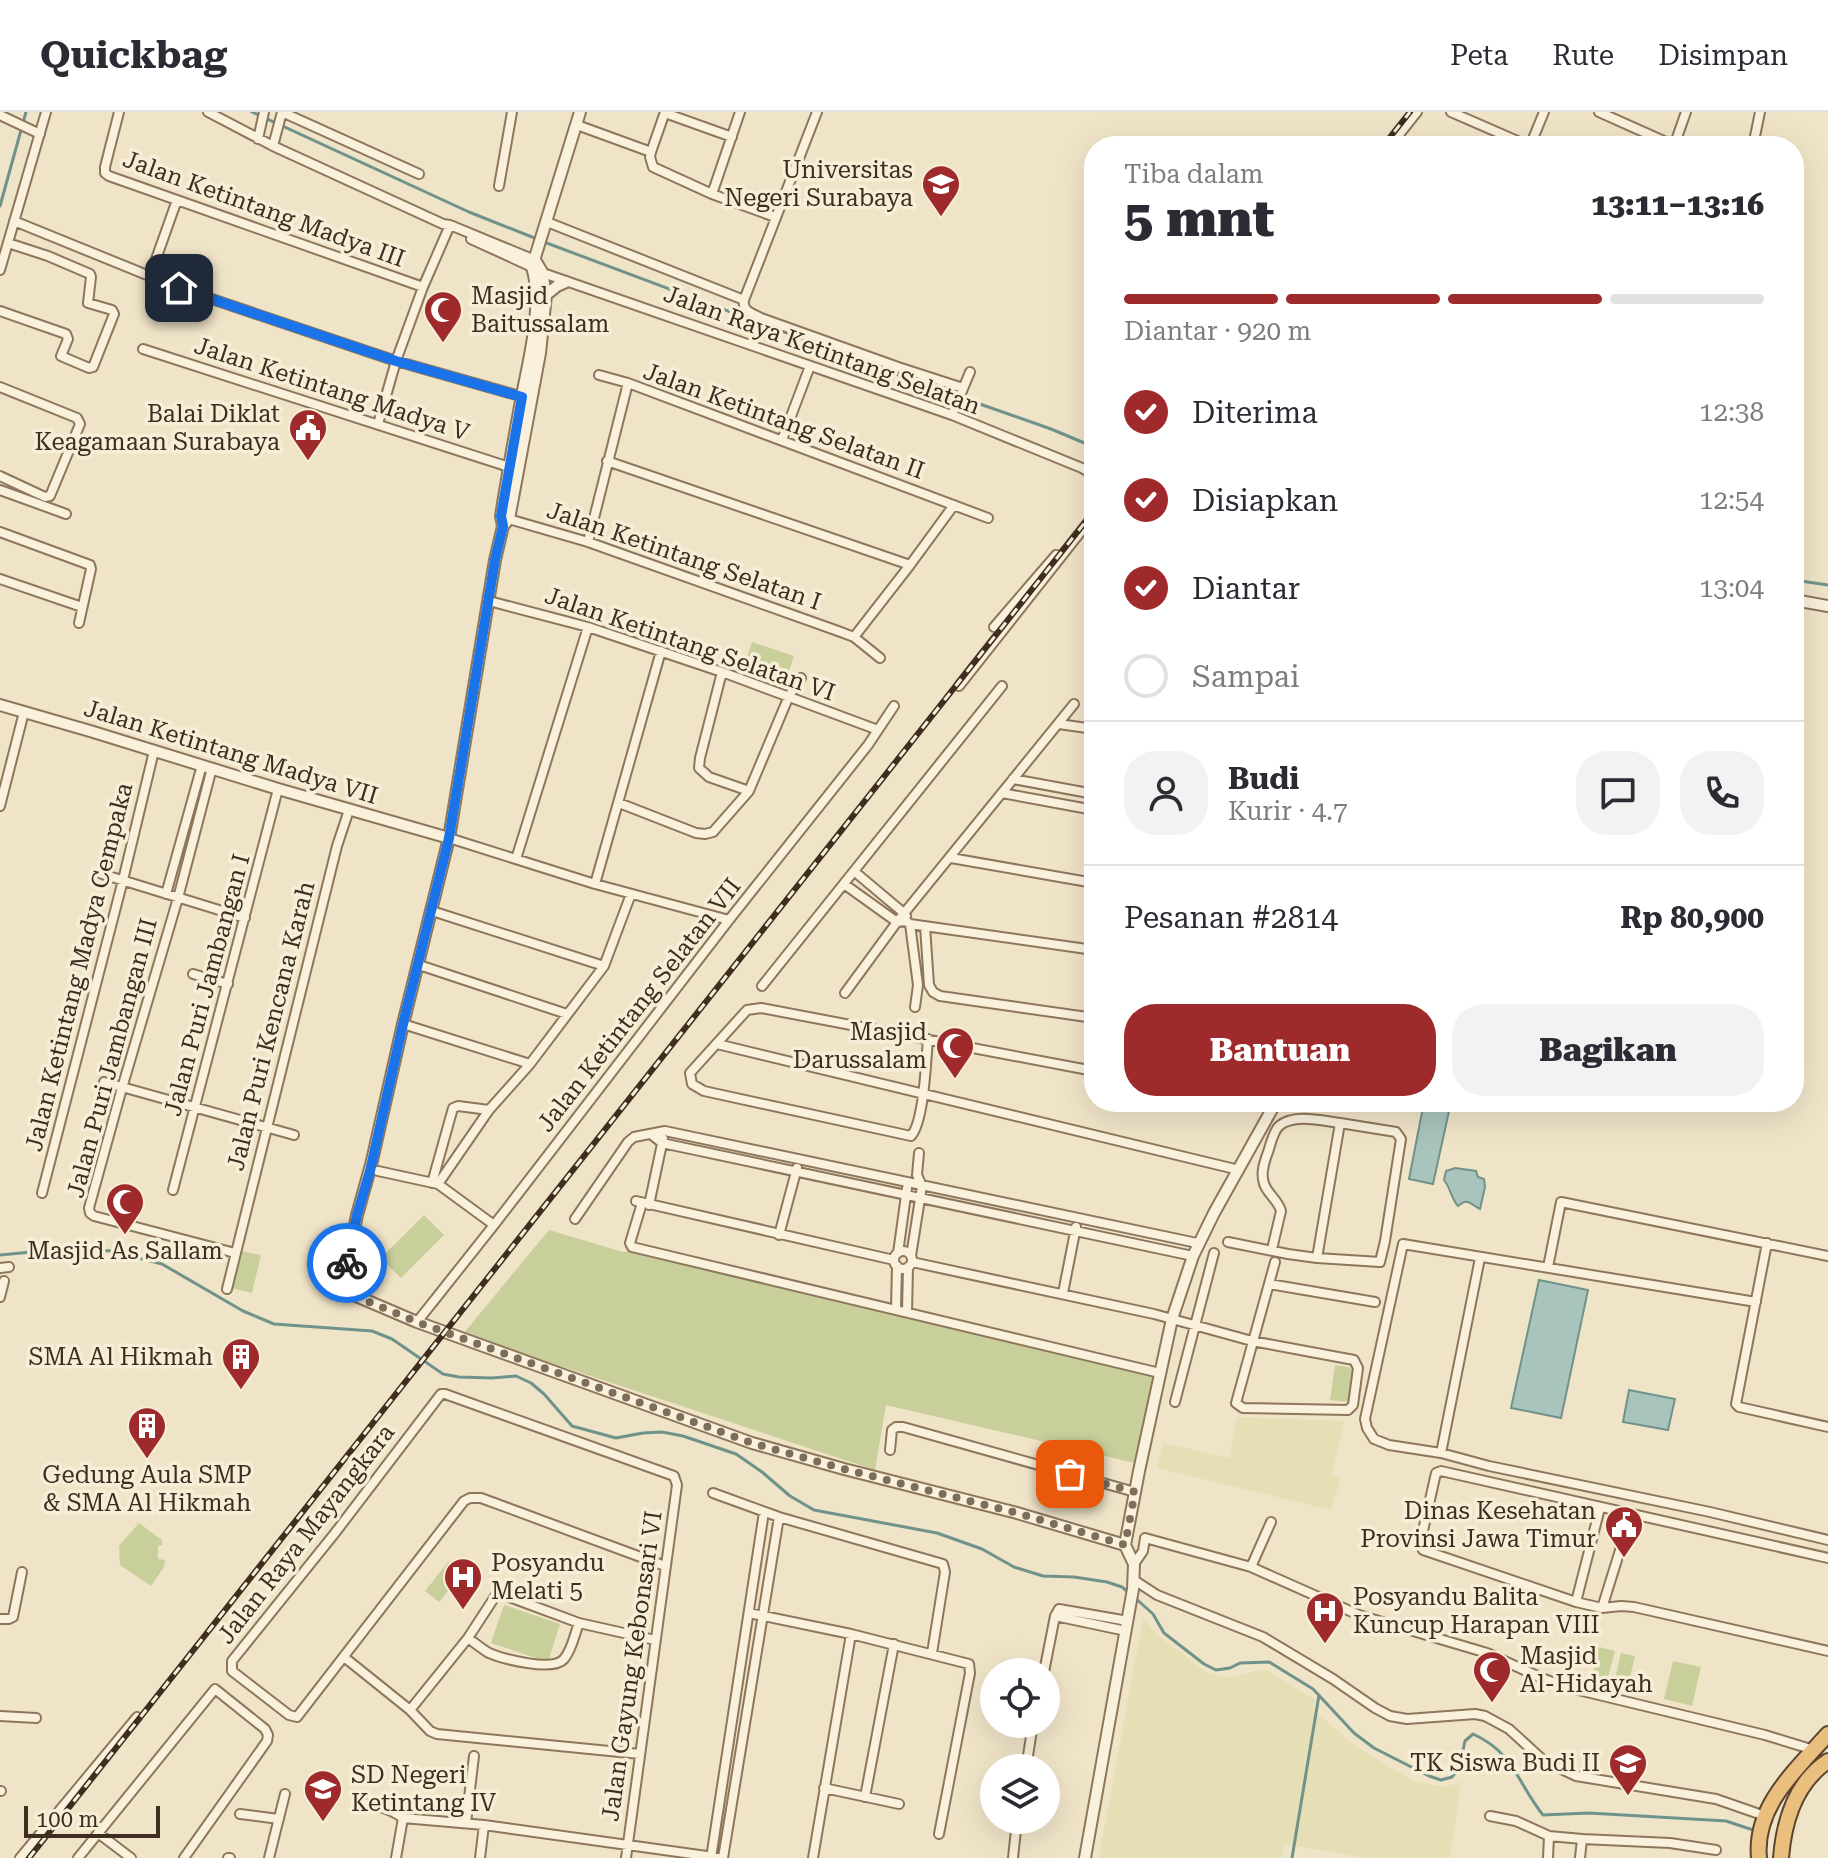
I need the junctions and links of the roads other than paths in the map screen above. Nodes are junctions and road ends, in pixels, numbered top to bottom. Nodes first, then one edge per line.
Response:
1 (46, 112) edge
2 (119, 112) edge
3 (208, 112) edge
4 (264, 112) edge
5 (512, 112) edge
6 (580, 112) edge
7 (665, 112) edge
8 (740, 112) edge
9 (817, 112) edge
10 (1417, 112) edge
11 (1451, 112) edge
12 (1544, 112) edge
13 (1599, 112) edge
14 (1686, 112) edge
15 (1760, 112) edge
16 (282, 114) edge
17 (0, 115) edge
18 (577, 125) junction
19 (40, 134) junction
20 (1398, 136) edge
21 (1507, 136) edge
22 (1534, 136) edge
23 (1652, 136) edge
24 (1678, 136) edge
25 (1755, 136) edge
26 (732, 137) junction
27 (258, 139) junction
28 (273, 146) junction
29 (651, 152) junction
30 (419, 174) dead end
31 (499, 186) dead end
32 (712, 194) junction
33 (177, 200) junction
34 (775, 217) junction
35 (14, 221) junction
36 (547, 224) junction
37 (447, 226) junction
38 (8, 243) junction
39 (536, 265) junction
40 (0, 267) edge
41 (150, 276) junction
42 (566, 282) junction
43 (423, 287) junction
44 (546, 295) junction
45 (744, 300) junction
46 (0, 311) edge
47 (143, 349) dead end
48 (396, 361) junction
49 (810, 366) junction
50 (970, 372) dead end
51 (599, 375) dead end
52 (628, 383) junction
53 (0, 387) edge
54 (962, 392) junction
55 (526, 398) junction
56 (953, 412) junction
57 (378, 424) junction
58 (782, 440) junction
59 (607, 461) junction
60 (509, 467) junction
61 (1084, 469) edge
62 (0, 476) edge
63 (0, 490) edge
64 (954, 505) junction
65 (66, 514) dead end
66 (988, 518) dead end
67 (1084, 519) edge
68 (504, 520) junction
69 (1084, 528) edge
70 (0, 532) edge
71 (588, 542) junction
72 (910, 565) junction
73 (0, 579) edge
74 (489, 601) junction
75 (1804, 602) edge
76 (1828, 606) edge
77 (82, 607) junction
78 (79, 623) dead end
79 (588, 627) junction
80 (994, 627) dead end
81 (854, 637) junction
82 (661, 651) junction
83 (880, 658) dead end
84 (722, 672) junction
85 (801, 678) dead end
86 (959, 686) dead end
87 (1002, 686) dead end
88 (789, 696) junction
89 (1074, 704) dead end
90 (0, 705) edge
91 (894, 706) dead end
92 (24, 712) junction
93 (1059, 724) junction
94 (1084, 728) edge
95 (878, 730) junction
96 (154, 751) junction
97 (207, 766) junction
98 (1013, 779) junction
99 (278, 789) junction
100 (749, 791) junction
101 (1084, 792) edge
102 (1002, 793) junction
103 (619, 803) junction
104 (0, 806) edge
105 (191, 806) junction
106 (1084, 808) edge
107 (202, 809) junction
108 (349, 810) junction
109 (449, 838) junction
110 (951, 858) junction
111 (516, 859) junction
112 (855, 872) junction
113 (102, 874) dead end
114 (123, 880) junction
115 (1084, 881) edge
116 (595, 884) junction
117 (844, 884) junction
118 (166, 894) junction
119 (631, 894) junction
120 (178, 898) junction
121 (432, 911) junction
122 (245, 918) junction
123 (729, 920) junction
124 (905, 920) junction
125 (925, 926) junction
126 (1084, 949) edge
127 (419, 965) junction
128 (604, 966) junction
129 (193, 974) dead end
130 (228, 984) junction
131 (762, 986) dead end
132 (845, 993) dead end
133 (915, 1007) dead end
134 (567, 1014) junction
135 (1084, 1017) edge
136 (403, 1024) junction
137 (928, 1039) junction
138 (717, 1044) junction
139 (530, 1064) junction
140 (1084, 1069) edge
141 (104, 1082) dead end
142 (122, 1088) junction
143 (923, 1094) junction
144 (195, 1108) junction
145 (489, 1110) junction
146 (1270, 1112) edge
147 (1340, 1123) junction
148 (266, 1128) junction
149 (665, 1131) junction
150 (294, 1135) dead end
151 (652, 1135) junction
152 (662, 1143) junction
153 (919, 1153) dead end
154 (799, 1159) junction
155 (1239, 1170) junction
156 (378, 1171) dead end
157 (796, 1172) junction
158 (917, 1175) junction
159 (435, 1183) junction
160 (908, 1183) junction
161 (922, 1186) junction
162 (173, 1190) dead end
163 (42, 1193) dead end
164 (905, 1193) junction
165 (921, 1197) junction
166 (642, 1203) junction
167 (575, 1219) dead end
168 (1078, 1219) junction
169 (494, 1225) junction
170 (1075, 1230) junction
171 (779, 1235) junction
172 (1385, 1241) junction
173 (1228, 1242) dead end
174 (1197, 1243) junction
175 (1767, 1243) junction
176 (1403, 1244) junction
177 (1273, 1245) dead end
178 (235, 1253) junction
179 (1214, 1253) dead end
180 (1193, 1256) junction
181 (1828, 1256) edge
182 (1317, 1258) junction
183 (1480, 1258) junction
184 (896, 1260) junction
185 (910, 1262) junction
186 (1275, 1262) dead end
187 (1548, 1267) junction
188 (4, 1281) dead end
189 (1269, 1284) junction
190 (227, 1289) dead end
191 (1063, 1293) junction
192 (0, 1297) edge
193 (1375, 1302) dead end
194 (1756, 1302) junction
195 (896, 1309) junction
196 (907, 1312) junction
197 (1172, 1319) junction
198 (417, 1322) junction
199 (1194, 1326) junction
200 (1252, 1341) junction
201 (1160, 1373) junction
202 (437, 1397) joint
203 (1175, 1402) dead end
204 (1828, 1427) edge
205 (890, 1450) dead end
206 (1441, 1453) junction
207 (1135, 1492) junction
208 (713, 1493) dead end
209 (1600, 1508) junction
210 (764, 1512) junction
211 (1631, 1515) junction
212 (779, 1517) junction
213 (1271, 1522) dead end
214 (1828, 1540) edge
215 (1125, 1545) junction
216 (1828, 1558) edge
217 (1134, 1564) junction
218 (665, 1566) junction
219 (1251, 1567) junction
220 (22, 1572) dead end
221 (1133, 1585) junction
222 (1576, 1602) junction
223 (1602, 1608) junction
224 (749, 1613) junction
225 (763, 1615) junction
226 (0, 1619) edge
227 (579, 1623) junction
228 (1127, 1626) junction
229 (851, 1634) junction
230 (468, 1638) junction
231 (655, 1640) junction
232 (894, 1644) junction
233 (1828, 1651) edge
234 (932, 1653) junction
235 (344, 1657) junction
236 (1047, 1658) edge
237 (410, 1710) junction
238 (0, 1716) edge
239 (137, 1717) dead end
240 (36, 1718) dead end
241 (1822, 1744) edge
242 (640, 1754) junction
243 (474, 1756) dead end
244 (1828, 1761) edge
245 (824, 1788) junction
246 (285, 1794) dead end
247 (865, 1797) junction
248 (357, 1802) dead end
249 (899, 1804) dead end
250 (240, 1814) dead end
251 (1490, 1816) dead end
252 (403, 1818) junction
253 (279, 1819) junction
254 (466, 1823) junction
255 (484, 1825) junction
256 (98, 1833) junction
257 (939, 1834) dead end
258 (1016, 1834) edge
259 (1549, 1836) junction
260 (1761, 1836) edge
261 (1582, 1839) junction
262 (628, 1845) junction
263 (1716, 1850) dead end
264 (711, 1857) edge
265 (20, 1858) edge
266 (78, 1858) edge
267 (131, 1858) edge
268 (184, 1858) edge
269 (269, 1858) edge
270 (396, 1858) edge
271 (480, 1858) edge
272 (626, 1858) edge
273 (722, 1858) edge
274 (813, 1858) edge
275 (1013, 1858) edge
276 (1085, 1858) edge
277 (1548, 1858) edge
278 (1580, 1858) edge
279 (1781, 1858) edge

1 - 19 street
2 - 33 street, Jalan Ketintang Madya III
3 - 27 street, Jalan Raya Ketintang Selatan
4 - 27 street
5 - 31 street
6 - 18 street
7 - 26 street
7 - 29 street
8 - 26 street
9 - 34 street
10 - 20 street
11 - 21 street
12 - 22 street
13 - 23 street
14 - 24 street
15 - 25 street
16 - 28 street
16 - 30 street
17 - 19 street
18 - 29 street
18 - 36 street
19 - 35 street
26 - 32 street
27 - 28 street, Jalan Raya Ketintang Selatan
28 - 37 street, Jalan Raya Ketintang Selatan
29 - 32 street
32 - 34 street
33 - 41 street
33 - 43 street, Jalan Ketintang Madya III
34 - 45 street
35 - 38 street
35 - 41 street
36 - 39 street
36 - 45 street
37 - 39 street, Jalan Raya Ketintang Selatan
37 - 43 street
38 - 40 street
38 - 46 street
39 - 42 street, Jalan Raya Ketintang Selatan
39 - 44 street
39 - 55 street
41 - 48 street
42 - 44 street
42 - 49 street, Jalan Raya Ketintang Selatan
43 - 48 street
44 - 55 street
45 - 54 street
47 - 57 street, Jalan Ketintang Madya V
48 - 55 street
48 - 57 street
49 - 56 street, Jalan Raya Ketintang Selatan
49 - 58 street
50 - 54 street
51 - 52 street
52 - 58 street, Jalan Ketintang Selatan II
52 - 59 street, Jalan Ketintang Selatan II
53 - 62 street
54 - 56 street
55 - 60 street
55 - 68 street
56 - 61 street, Jalan Raya Ketintang Selatan
57 - 60 street, Jalan Ketintang Madya V
58 - 64 street, Jalan Ketintang Selatan II
59 - 71 street, Jalan Ketintang Selatan II
59 - 72 street
60 - 68 street
63 - 65 street
64 - 66 street, Jalan Ketintang Selatan II
64 - 72 street
67 - 80 street
68 - 71 street, Jalan Ketintang Selatan I
68 - 74 street
69 - 86 street
70 - 77 street
71 - 81 street, Jalan Ketintang Selatan I
72 - 81 street
73 - 77 street
74 - 79 street, Jalan Ketintang Selatan VI
74 - 109 street
75 - 76 street
77 - 78 street
79 - 82 street, Jalan Ketintang Selatan VI
79 - 111 street
81 - 83 street, Jalan Ketintang Selatan I
82 - 84 street, Jalan Ketintang Selatan VI
82 - 103 street
84 - 88 street, Jalan Ketintang Selatan VI
84 - 100 street
85 - 88 street
87 - 112 street
88 - 95 street, Jalan Ketintang Selatan VI
88 - 100 street
89 - 93 street
90 - 92 street, Jalan Ketintang Madya VII
91 - 95 street, Jalan Ketintang Selatan VII
92 - 96 street, Jalan Ketintang Madya VII
92 - 104 street
93 - 94 street
93 - 98 street
95 - 123 street, Jalan Ketintang Selatan VII
96 - 97 street, Jalan Ketintang Madya VII
96 - 114 street, Jalan Ketintang Madya Cempaka
97 - 99 street, Jalan Ketintang Madya VII
97 - 105 street, Jalan Puri Jambangan III
97 - 107 street, Jalan Puri Jambangan III
98 - 101 street
98 - 102 street
99 - 108 street, Jalan Ketintang Madya VII
99 - 122 street, Jalan Puri Jambangan I
100 - 103 street
102 - 106 street
102 - 110 street
103 - 116 street
105 - 107 street
105 - 118 street, Jalan Puri Jambangan III
107 - 120 street, Jalan Puri Jambangan III
108 - 109 street, Jalan Ketintang Madya VII
108 - 148 street, Jalan Puri Kencana Karah
109 - 111 street
109 - 121 street
110 - 115 street
110 - 124 street
111 - 116 street
112 - 117 street
112 - 124 street
113 - 114 street
114 - 118 street
114 - 163 street, Jalan Ketintang Madya Cempaka
116 - 119 street
117 - 124 street
117 - 131 street
118 - 120 street
119 - 123 street
119 - 128 street
120 - 122 street
120 - 142 street, Jalan Puri Jambangan III
121 - 127 street
121 - 128 street
122 - 130 street, Jalan Puri Jambangan I
123 - 169 street, Jalan Ketintang Selatan VII
124 - 125 street
124 - 132 street
124 - 133 street
125 - 126 street
125 - 135 street
127 - 134 street
127 - 136 street
128 - 134 street
129 - 130 street
130 - 144 street, Jalan Puri Jambangan I
134 - 139 street
136 - 139 street
136 - 198 street
137 - 138 street
137 - 140 street
137 - 143 street
138 - 143 street
138 - 143 street
139 - 145 street
141 - 142 street
142 - 144 street
142 - 178 street, Jalan Puri Jambangan III
143 - 155 street
144 - 148 street
144 - 162 street, Jalan Puri Jambangan I
145 - 159 street
145 - 159 street
146 - 155 street
147 - 172 street
147 - 177 street
147 - 182 street
148 - 150 street
148 - 178 street, Jalan Puri Kencana Karah
149 - 151 street
149 - 152 street
149 - 154 street
151 - 152 street
151 - 167 street
152 - 157 street
152 - 166 street
153 - 158 street
154 - 157 street
154 - 160 street
155 - 174 street
156 - 159 street
157 - 164 street
157 - 171 street
158 - 160 street
158 - 161 street
159 - 169 street
160 - 161 street
160 - 164 street
161 - 165 street
161 - 168 street
164 - 165 street
164 - 184 street
165 - 170 street
165 - 185 street
166 - 171 street
166 - 195 street
168 - 170 street
168 - 174 street
169 - 198 street, Jalan Ketintang Selatan VII
170 - 180 street
170 - 191 street
171 - 184 street
172 - 176 street
172 - 182 street
173 - 182 street
174 - 180 street
175 - 181 street
175 - 187 street
175 - 194 street
176 - 183 street
176 - 206 street
178 - 190 street, Jalan Puri Kencana Karah
179 - 199 street
180 - 197 street
183 - 187 street
183 - 206 street
184 - 185 street
184 - 185 street
184 - 195 street
185 - 191 street
185 - 196 street
186 - 189 street
187 - 194 street
188 - 192 street
189 - 193 street
189 - 200 street
191 - 197 street
194 - 204 street
195 - 196 street
196 - 201 street
197 - 199 street
197 - 201 street
198 - 215 street
199 - 200 street
199 - 203 street
200 - 200 street
201 - 207 street
202 - 218 street, Jalan Gayung Kebonsari VI
202 - 235 street, Jalan Raya Mayangkara
205 - 207 street
206 - 214 street
207 - 215 street
208 - 210 street
209 - 211 street
209 - 222 street
209 - 222 street
210 - 212 street
210 - 224 street
211 - 216 street
211 - 223 street
212 - 225 street
212 - 234 street
213 - 219 street
215 - 217 street
217 - 219 street
217 - 221 street
218 - 231 street, Jalan Gayung Kebonsari VI
218 - 235 street
219 - 241 street
220 - 226 street
221 - 228 street
221 - 260 street
222 - 223 street
223 - 233 street
224 - 225 street
224 - 264 street
225 - 229 street
225 - 273 street
227 - 230 street
227 - 230 street
227 - 231 street
228 - 236 street
228 - 276 street
229 - 232 street
229 - 245 street
230 - 237 street
231 - 242 street, Jalan Gayung Kebonsari VI
232 - 234 street
232 - 247 street
234 - 257 street
235 - 237 street
237 - 242 street
238 - 240 street
239 - 265 street
241 - 260 highway
242 - 262 street, Jalan Gayung Kebonsari VI
243 - 254 street
244 - 279 highway
245 - 247 street
245 - 274 street
246 - 253 street
247 - 249 street
248 - 252 street
250 - 253 street
251 - 259 street
252 - 254 street
252 - 270 street
253 - 269 street
254 - 255 street
255 - 262 street
255 - 271 street
256 - 266 street
256 - 267 street
256 - 268 street
258 - 275 street
259 - 261 street
259 - 277 street
261 - 263 street
261 - 278 street
262 - 264 street
262 - 272 street, Jalan Gayung Kebonsari VI
264 - 273 street

